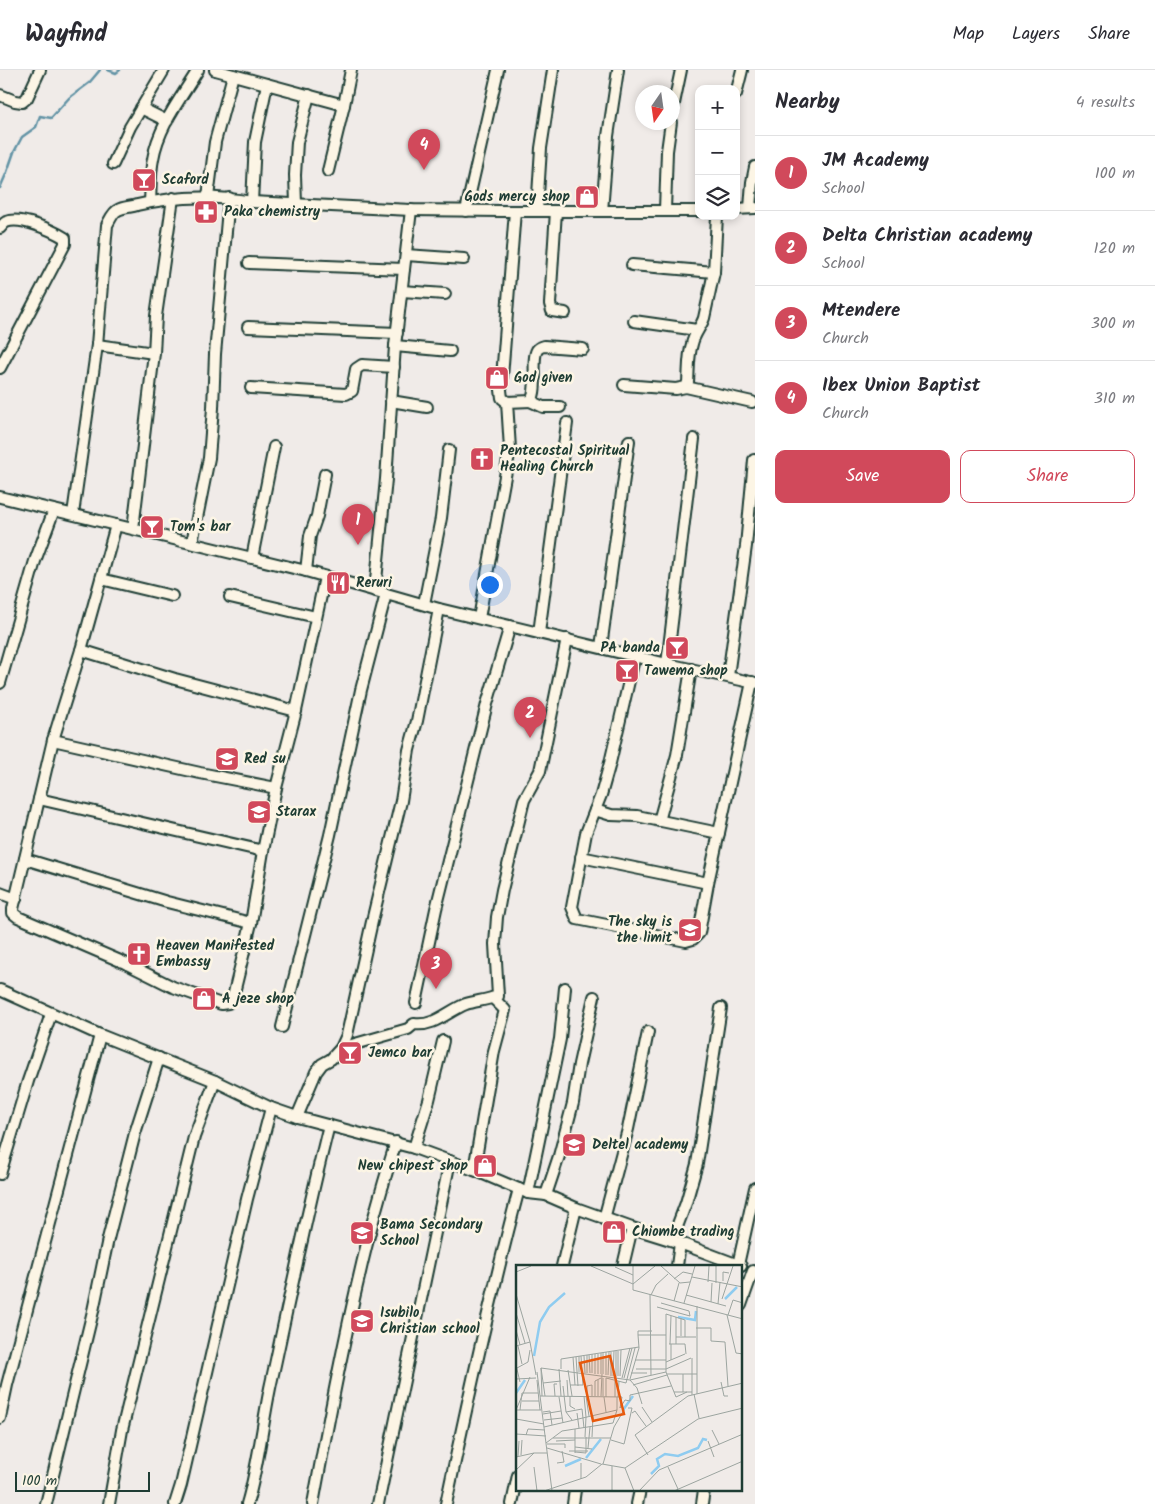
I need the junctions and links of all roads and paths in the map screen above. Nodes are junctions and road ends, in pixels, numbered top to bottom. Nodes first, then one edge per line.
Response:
1 (40, 70) edge
2 (164, 70) edge
3 (198, 70) edge
4 (215, 70) edge
5 (351, 70) edge
6 (498, 70) edge
7 (553, 70) edge
8 (618, 70) edge
9 (681, 70) edge
10 (742, 70) edge
11 (233, 75) junction
12 (267, 84) junction
13 (678, 85) edge
14 (738, 85) edge
15 (0, 95) edge
16 (309, 95) junction
17 (344, 105) junction
18 (141, 108) junction
19 (167, 121) junction
20 (670, 130) edge
21 (113, 164) dead end
22 (755, 167) edge
23 (328, 171) dead end
24 (208, 197) junction
25 (174, 198) junction
26 (228, 198) junction
27 (150, 202) junction
28 (252, 202) junction
29 (296, 204) junction
30 (752, 208) edge
31 (411, 210) junction
32 (602, 210) junction
33 (664, 210) junction
34 (695, 210) edge
35 (466, 211) junction
36 (515, 211) junction
37 (537, 211) junction
38 (556, 211) junction
39 (717, 220) edge
40 (0, 228) edge
41 (406, 255) junction
42 (464, 258) dead end
43 (249, 263) dead end
44 (632, 265) dead end
45 (404, 269) junction
46 (714, 272) junction
47 (402, 291) junction
48 (445, 294) dead end
49 (565, 314) dead end
50 (634, 321) dead end
51 (248, 327) dead end
52 (697, 330) junction
53 (397, 332) junction
54 (97, 345) junction
55 (395, 346) junction
56 (583, 348) dead end
57 (450, 351) dead end
58 (154, 353) junction
59 (394, 367) junction
60 (0, 368) edge
61 (624, 385) dead end
62 (686, 387) junction
63 (251, 388) dead end
64 (391, 401) junction
65 (507, 402) junction
66 (530, 402) junction
67 (752, 402) dead end
68 (427, 407) dead end
69 (560, 407) dead end
70 (567, 423) dead end
71 (694, 439) dead end
72 (628, 441) dead end
73 (274, 447) dead end
74 (449, 450) dead end
75 (754, 460) edge
76 (325, 474) dead end
77 (0, 497) edge
78 (54, 510) junction
79 (73, 514) junction
80 (116, 525) junction
81 (133, 529) junction
82 (192, 543) junction
83 (252, 558) junction
84 (306, 571) junction
85 (324, 577) junction
86 (101, 579) junction
87 (375, 591) junction
88 (386, 594) junction
89 (172, 596) dead end
90 (230, 597) dead end
91 (424, 604) junction
92 (439, 609) junction
93 (316, 617) junction
94 (479, 618) junction
95 (510, 626) junction
96 (539, 633) junction
97 (567, 639) junction
98 (601, 648) junction
99 (81, 650) junction
100 (635, 655) junction
101 (666, 664) junction
102 (691, 669) junction
103 (728, 676) junction
104 (0, 683) edge
105 (753, 683) edge
106 (296, 711) junction
107 (53, 740) junction
108 (276, 788) junction
109 (39, 799) junction
110 (595, 810) junction
111 (659, 820) junction
112 (719, 833) junction
113 (263, 851) junction
114 (581, 857) junction
115 (25, 859) junction
116 (708, 883) junction
117 (0, 893) edge
118 (16, 899) junction
119 (251, 923) junction
120 (565, 988) dead end
121 (0, 990) edge
122 (493, 998) junction
123 (594, 998) dead end
124 (416, 1003) dead end
125 (721, 1008) dead end
126 (52, 1014) junction
127 (282, 1027) dead end
128 (648, 1032) dead end
129 (100, 1035) junction
130 (443, 1041) dead end
131 (341, 1048) junction
132 (159, 1058) junction
133 (215, 1081) junction
134 (272, 1108) junction
135 (297, 1117) junction
136 (329, 1125) junction
137 (396, 1142) junction
138 (414, 1148) junction
139 (450, 1162) junction
140 (474, 1170) junction
141 (0, 1174) edge
142 (755, 1188) edge
143 (524, 1191) junction
144 (546, 1195) junction
145 (576, 1208) junction
146 (604, 1219) junction
147 (632, 1228) junction
148 (676, 1241) junction
149 (562, 1265) edge
150 (623, 1265) edge
151 (677, 1265) edge
152 (737, 1265) edge
153 (740, 1265) edge
154 (742, 1267) edge
155 (754, 1272) edge
156 (742, 1302) edge
157 (0, 1418) edge
158 (516, 1485) edge
159 (46, 1504) edge
160 (109, 1504) edge
161 (175, 1504) edge
162 (247, 1504) edge
163 (313, 1504) edge
164 (378, 1504) edge
165 (446, 1504) edge
166 (512, 1504) edge

1 - 15 street
2 - 18 street
3 - 19 street
4 - 11 street
5 - 17 street
6 - 35 street
7 - 37 street
8 - 32 street
9 - 13 street
10 - 14 street
11 - 12 street
11 - 24 street
12 - 16 street
12 - 28 street
16 - 17 street
16 - 29 street
17 - 23 street
18 - 19 street
18 - 21 street
19 - 27 street
20 - 33 street
22 - 30 street
24 - 25 street
24 - 26 street
25 - 27 street
25 - 58 street
26 - 28 street
26 - 82 street
27 - 54 street
28 - 29 street
29 - 31 street
31 - 35 street
31 - 41 street
32 - 33 street
32 - 38 street
33 - 34 street
35 - 36 street
36 - 37 street
36 - 65 street
37 - 38 street
38 - 49 street
39 - 46 street
40 - 60 street
41 - 42 street
41 - 45 street
43 - 45 street
44 - 46 street
45 - 47 street
46 - 52 street
47 - 48 street
47 - 53 street
50 - 52 street
51 - 53 street
52 - 62 street
53 - 55 street
54 - 58 street
54 - 79 street
55 - 57 street
55 - 59 street
56 - 66 street
58 - 81 street
59 - 63 street
59 - 64 street
61 - 62 street
62 - 67 street
64 - 68 street
64 - 87 street
65 - 66 street
65 - 94 street
66 - 69 street
70 - 96 street
71 - 101 street
72 - 98 street
73 - 83 street
74 - 91 street
75 - 103 street
76 - 84 street
77 - 78 street
78 - 79 street
78 - 104 street
79 - 80 street
80 - 81 street
80 - 86 street
81 - 82 street
82 - 83 street
83 - 84 street
84 - 85 street
85 - 87 street
85 - 93 street
86 - 89 street
86 - 99 street
87 - 88 street
88 - 91 street
88 - 127 street
90 - 93 street
91 - 92 street
92 - 94 street
92 - 131 street
93 - 106 street
94 - 95 street
95 - 96 street
95 - 124 street
96 - 97 street
97 - 98 street
97 - 122 street
98 - 100 street
99 - 106 street
99 - 107 street
100 - 101 street
100 - 110 street
101 - 102 street
102 - 103 street
102 - 111 street
103 - 105 street
105 - 112 street
106 - 108 street
107 - 108 street
107 - 109 street
108 - 113 street
109 - 113 street
109 - 115 street
110 - 111 street
110 - 114 street
111 - 112 street
112 - 116 street
113 - 119 street
114 - 116 street
114 - 116 street
115 - 118 street
115 - 119 street
117 - 118 street
118 - 119 street
120 - 143 street
121 - 126 street
122 - 131 street
122 - 140 street
123 - 144 street
125 - 148 street
126 - 129 street
126 - 141 street
128 - 146 street
129 - 132 street
129 - 157 street
130 - 138 street
131 - 135 street
132 - 133 street
132 - 159 street
133 - 134 street
133 - 160 street
134 - 135 street
134 - 161 street
135 - 136 street
136 - 137 street
136 - 162 street
137 - 138 street
137 - 163 street
138 - 139 street
139 - 140 street
139 - 164 street
140 - 143 street
142 - 153 street
143 - 144 street
143 - 165 street
144 - 145 street
145 - 146 street
145 - 149 street
146 - 147 street
147 - 148 street
147 - 150 street
148 - 151 street
148 - 152 street
154 - 155 street
155 - 156 street
158 - 166 street

